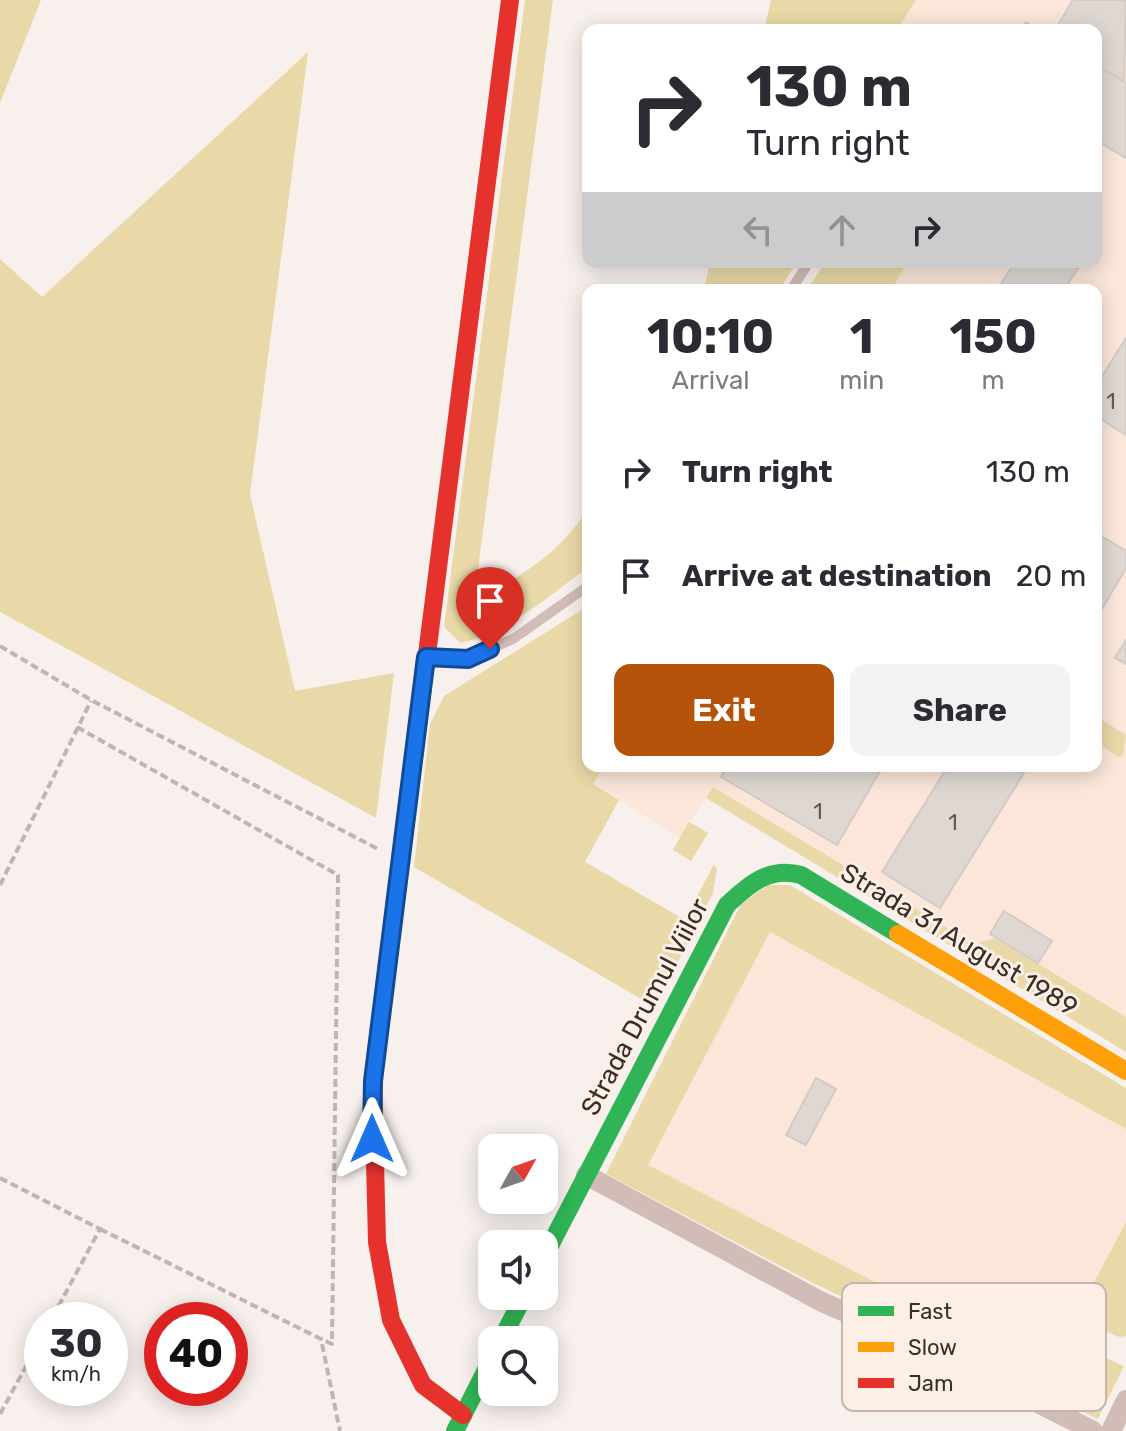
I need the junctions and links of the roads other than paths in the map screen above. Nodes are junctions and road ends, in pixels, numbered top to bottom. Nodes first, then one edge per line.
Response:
1 (510, 0) edge
2 (582, 590) edge
3 (426, 657) junction
4 (761, 877) joint
5 (1126, 1071) edge
6 (586, 1175) junction
7 (558, 1230) edge
8 (842, 1311) edge
9 (478, 1386) edge
10 (1126, 1400) edge
11 (1054, 1411) edge
12 (459, 1423) edge
13 (1093, 1431) edge
14 (1111, 1431) edge

1 - 3 street
2 - 3 lane
3 - 12 street
4 - 5 street, Strada 31 August 1989
4 - 6 street, Strada Drumul Viilor
6 - 7 street, Strada Drumul Viilor
6 - 8 street
9 - 12 street
10 - 14 street
11 - 13 street

